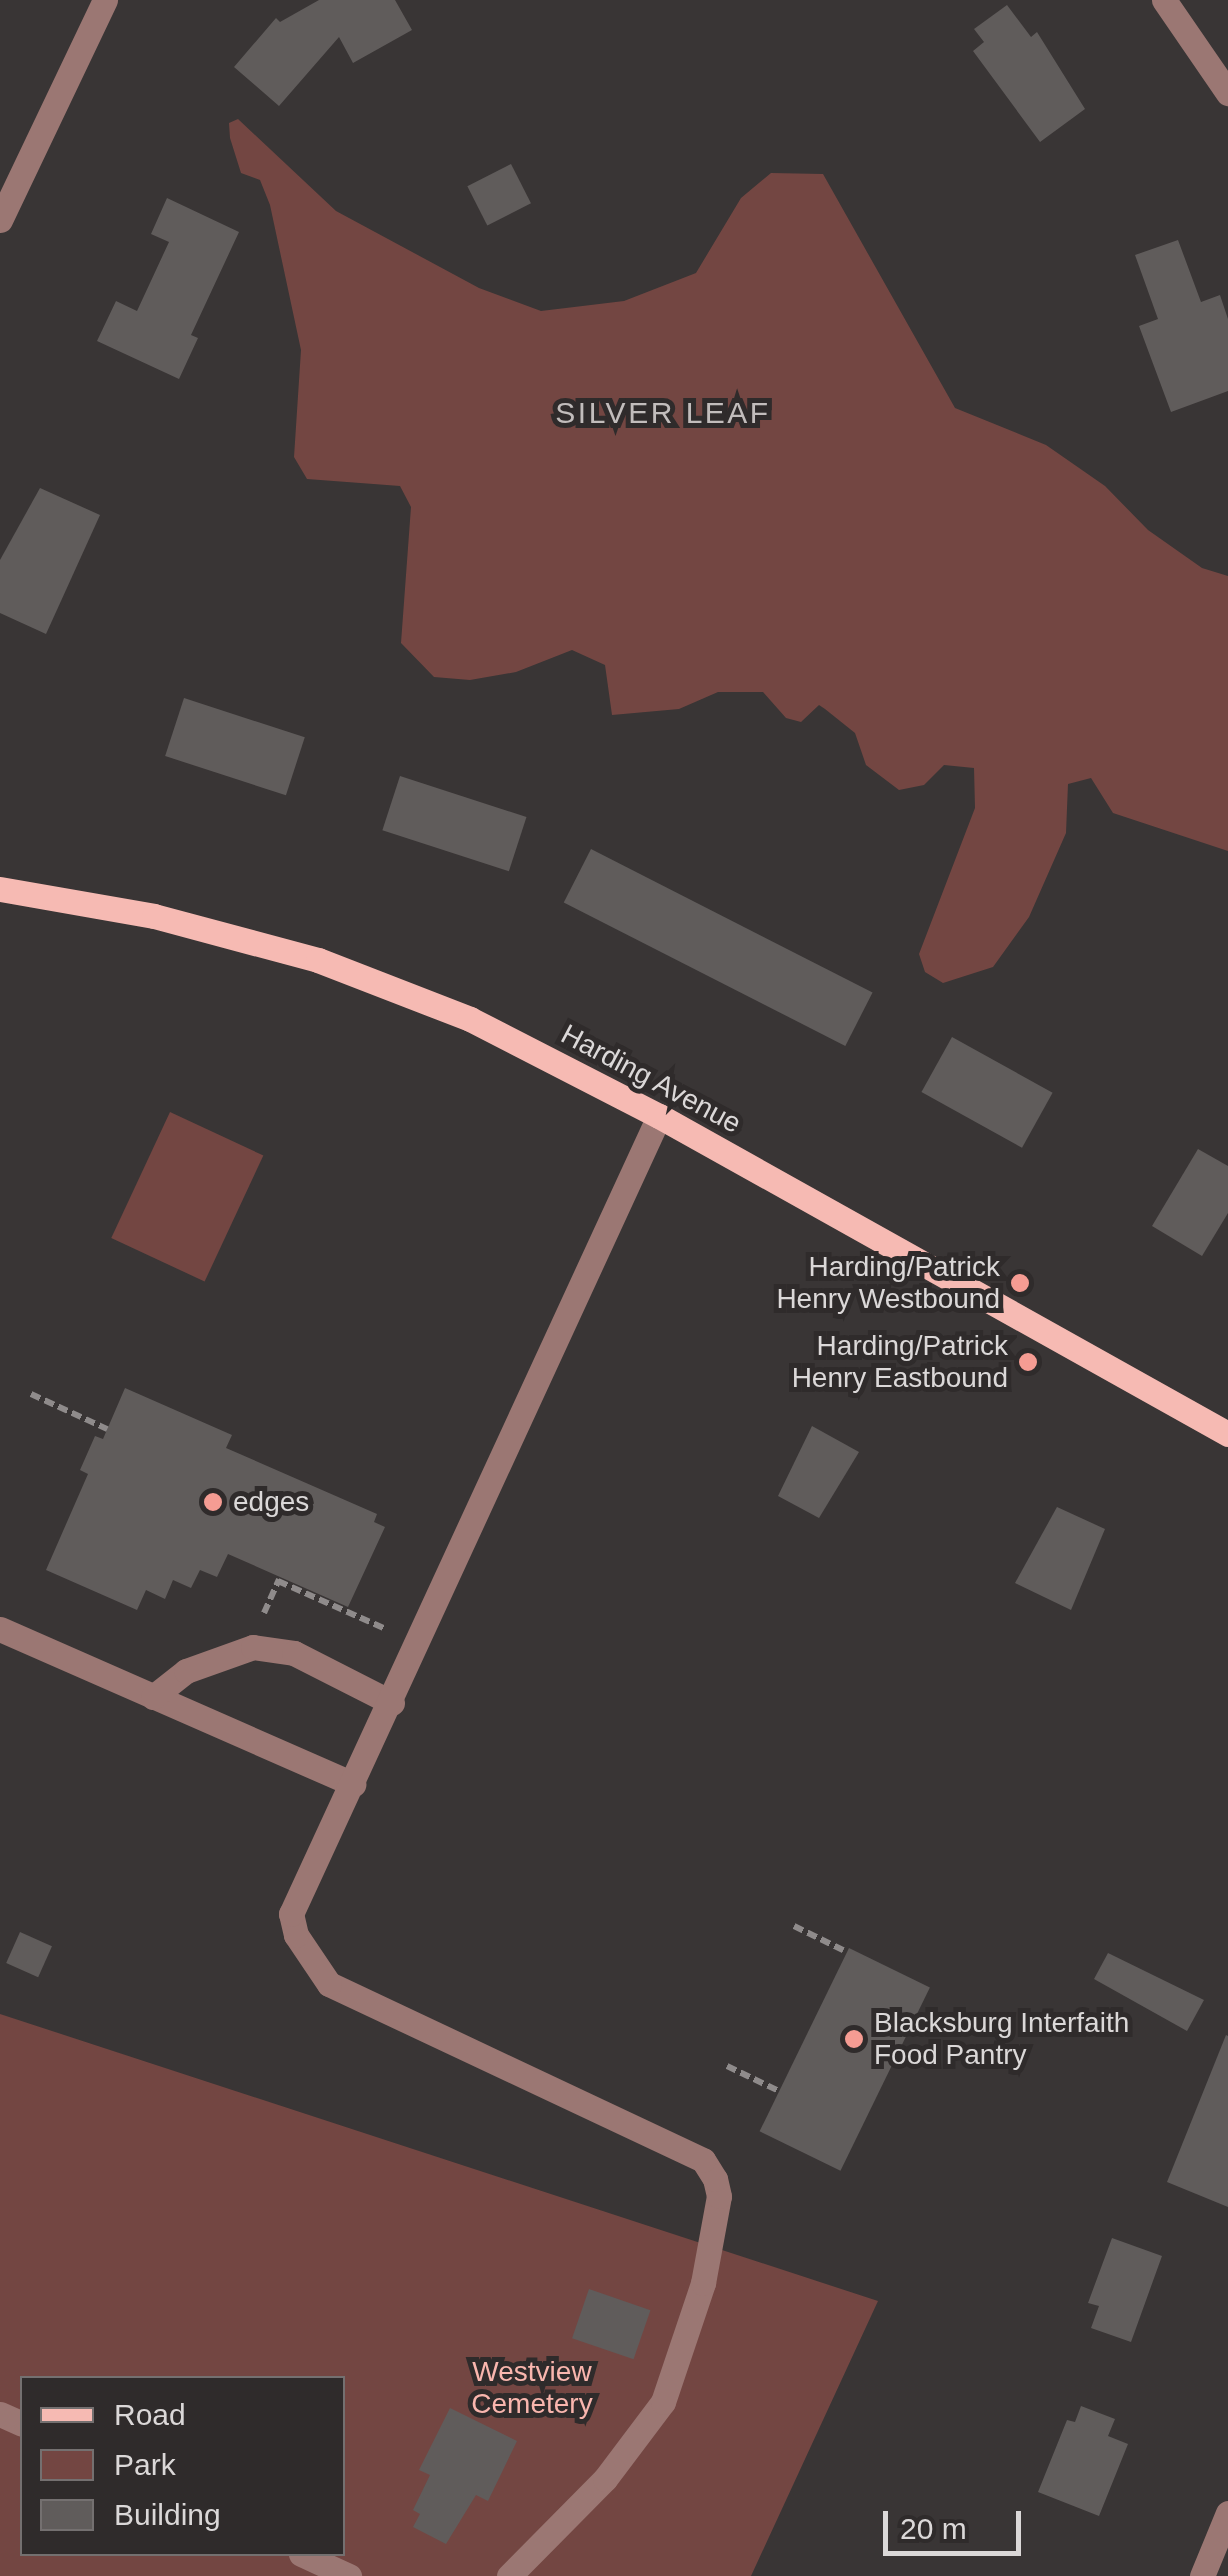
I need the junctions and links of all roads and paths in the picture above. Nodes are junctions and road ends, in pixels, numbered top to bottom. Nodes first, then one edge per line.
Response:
1 (105, 0) edge
2 (1164, 0) edge
3 (1228, 93) edge
4 (0, 220) edge
5 (0, 889) edge
6 (659, 1116) junction
7 (31, 1394) dead end
8 (107, 1429) dead end
9 (1227, 1430) edge
10 (262, 1618) dead end
11 (385, 1628) dead end
12 (0, 1629) edge
13 (153, 1697) junction
14 (392, 1703) junction
15 (353, 1784) junction
16 (794, 1926) dead end
17 (843, 1950) dead end
18 (727, 2066) dead end
19 (779, 2091) dead end
20 (1228, 2513) edge
21 (305, 2556) edge
22 (349, 2576) edge
23 (509, 2576) edge
24 (1202, 2576) edge

1 - 4 street
2 - 3 street
5 - 6 main road, Harding Avenue
6 - 9 main road, Harding Avenue
6 - 14 street
7 - 8 path
10 - 11 path
12 - 13 street
13 - 14 street
13 - 15 street
14 - 15 street
15 - 23 street
16 - 17 path
18 - 19 path
20 - 24 street
21 - 22 street

